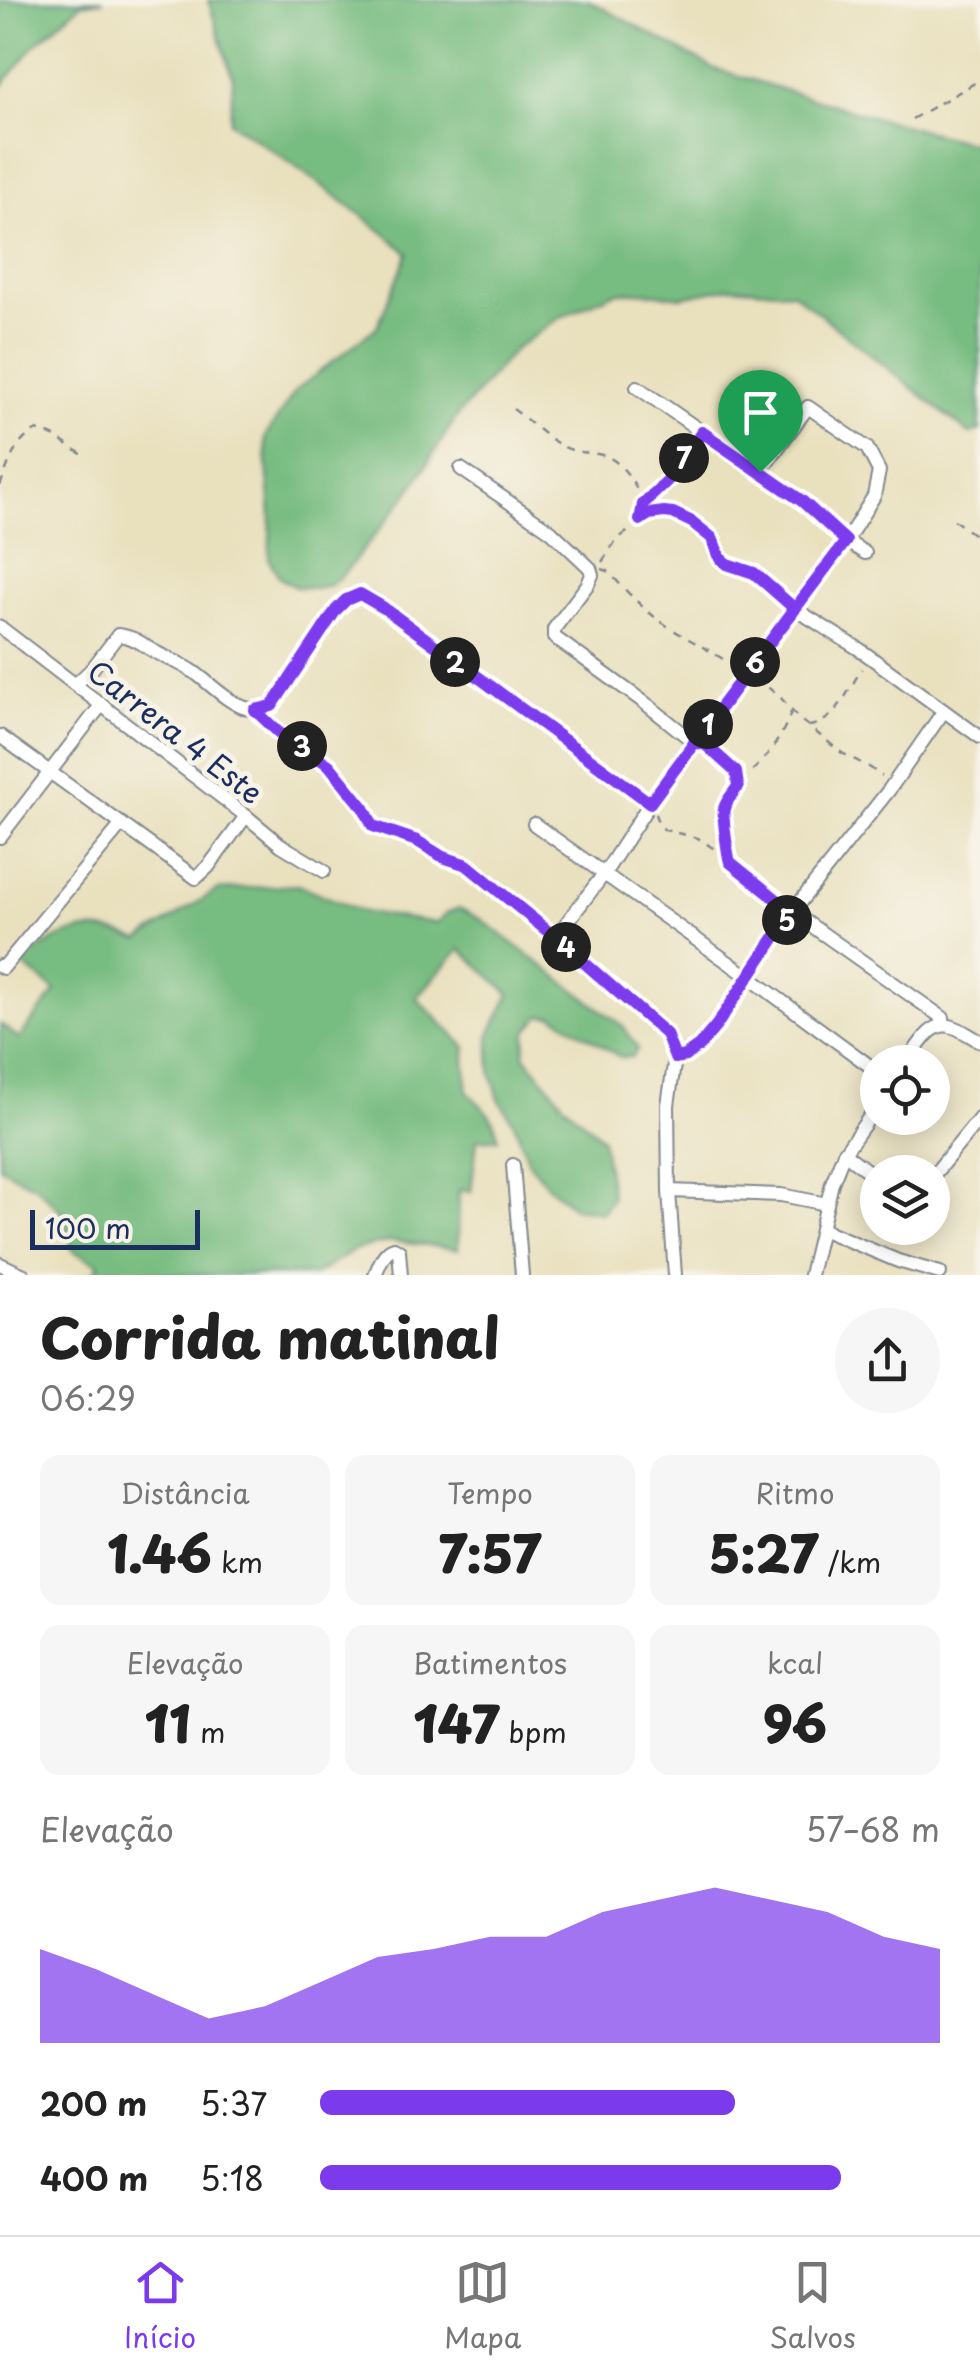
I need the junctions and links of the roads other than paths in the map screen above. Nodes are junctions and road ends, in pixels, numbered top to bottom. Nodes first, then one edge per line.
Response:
1 (637, 387) dead end
2 (702, 432) junction
3 (461, 470) dead end
4 (760, 472) junction
5 (640, 520) road end
6 (846, 541) junction
7 (865, 553) dead end
8 (795, 609) junction
9 (0, 627) edge
10 (418, 635) road end
11 (76, 684) junction
12 (102, 704) junction
13 (943, 712) junction
14 (0, 736) edge
15 (980, 737) edge
16 (694, 742) junction
17 (52, 772) junction
18 (246, 816) junction
19 (122, 824) junction
20 (534, 824) dead end
21 (0, 837) edge
22 (730, 862) road end
23 (467, 865) road end
24 (324, 871) dead end
25 (604, 874) junction
26 (792, 912) junction
27 (556, 938) junction
28 (1, 967) edge
29 (749, 977) junction
30 (944, 1026) junction
31 (980, 1041) edge
32 (919, 1045) edge
33 (860, 1059) edge
34 (980, 1118) edge
35 (860, 1130) edge
36 (844, 1153) junction
37 (950, 1155) edge
38 (512, 1164) dead end
39 (860, 1165) edge
40 (669, 1191) junction
41 (827, 1204) junction
42 (821, 1228) junction
43 (0, 1264) edge
44 (401, 1271) edge
45 (940, 1272) edge
46 (24, 1275) edge
47 (375, 1275) edge
48 (522, 1275) edge
49 (675, 1275) edge
50 (810, 1275) edge

1 - 2 street
2 - 4 street
2 - 5 street
3 - 16 street
4 - 6 street
4 - 6 street
6 - 7 street
6 - 8 street
8 - 13 street
8 - 16 street
9 - 11 street, Carrera 4 Este
10 - 11 street
11 - 12 street, Carrera 4 Este
12 - 17 street
12 - 18 street, Carrera 4 Este
13 - 15 street
13 - 26 street
14 - 17 street
16 - 25 street
17 - 19 street
17 - 21 street
18 - 19 street
18 - 24 street, Carrera 4 Este
19 - 28 street
20 - 25 street
22 - 26 street
23 - 27 street
25 - 27 street
25 - 29 street
26 - 29 street
26 - 30 street
27 - 40 street
29 - 33 street
30 - 31 street
30 - 32 street
34 - 37 street
35 - 36 street
36 - 39 street
36 - 41 street
38 - 48 street
40 - 41 street
40 - 49 street
41 - 42 street
42 - 45 street
42 - 50 street
43 - 46 street
44 - 47 street

